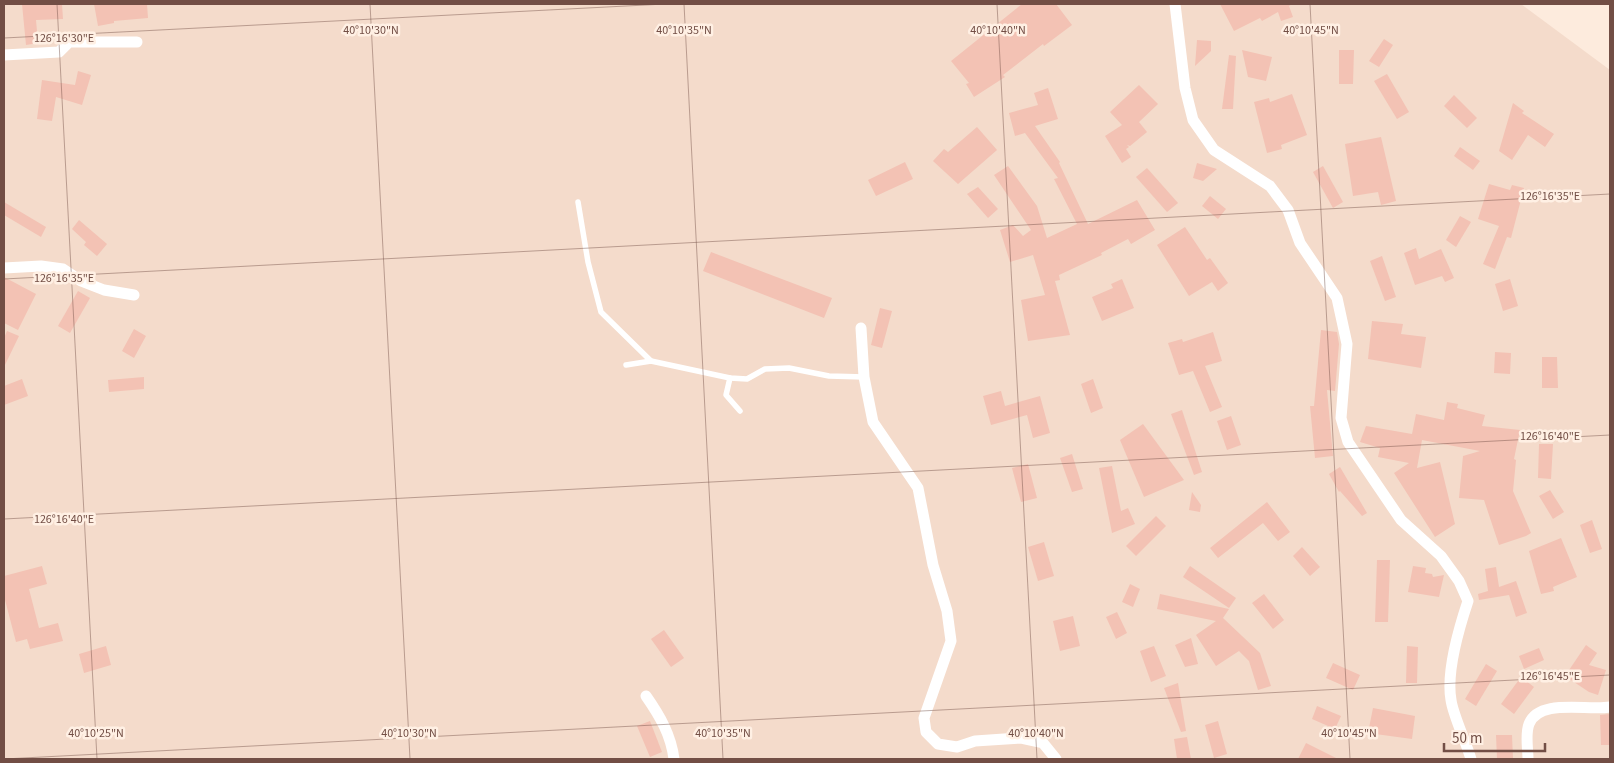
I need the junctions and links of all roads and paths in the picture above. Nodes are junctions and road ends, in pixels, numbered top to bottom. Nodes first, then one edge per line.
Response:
1 (1175, 4) edge
2 (137, 42) dead end
3 (4, 55) edge
4 (578, 202) dead end
5 (4, 268) edge
6 (134, 295) dead end
7 (861, 328) dead end
8 (651, 361) junction
9 (626, 366) dead end
10 (864, 377) junction
11 (730, 378) junction
12 (740, 411) dead end
13 (646, 696) dead end
14 (1610, 707) edge
15 (674, 759) edge
16 (1056, 759) edge
17 (1471, 759) edge
18 (1528, 759) edge

1 - 17 street
2 - 3 street
4 - 8 lane
5 - 6 street
7 - 10 street
8 - 9 lane
8 - 11 lane
10 - 11 lane
10 - 16 street
11 - 12 lane
13 - 15 street
14 - 18 street

